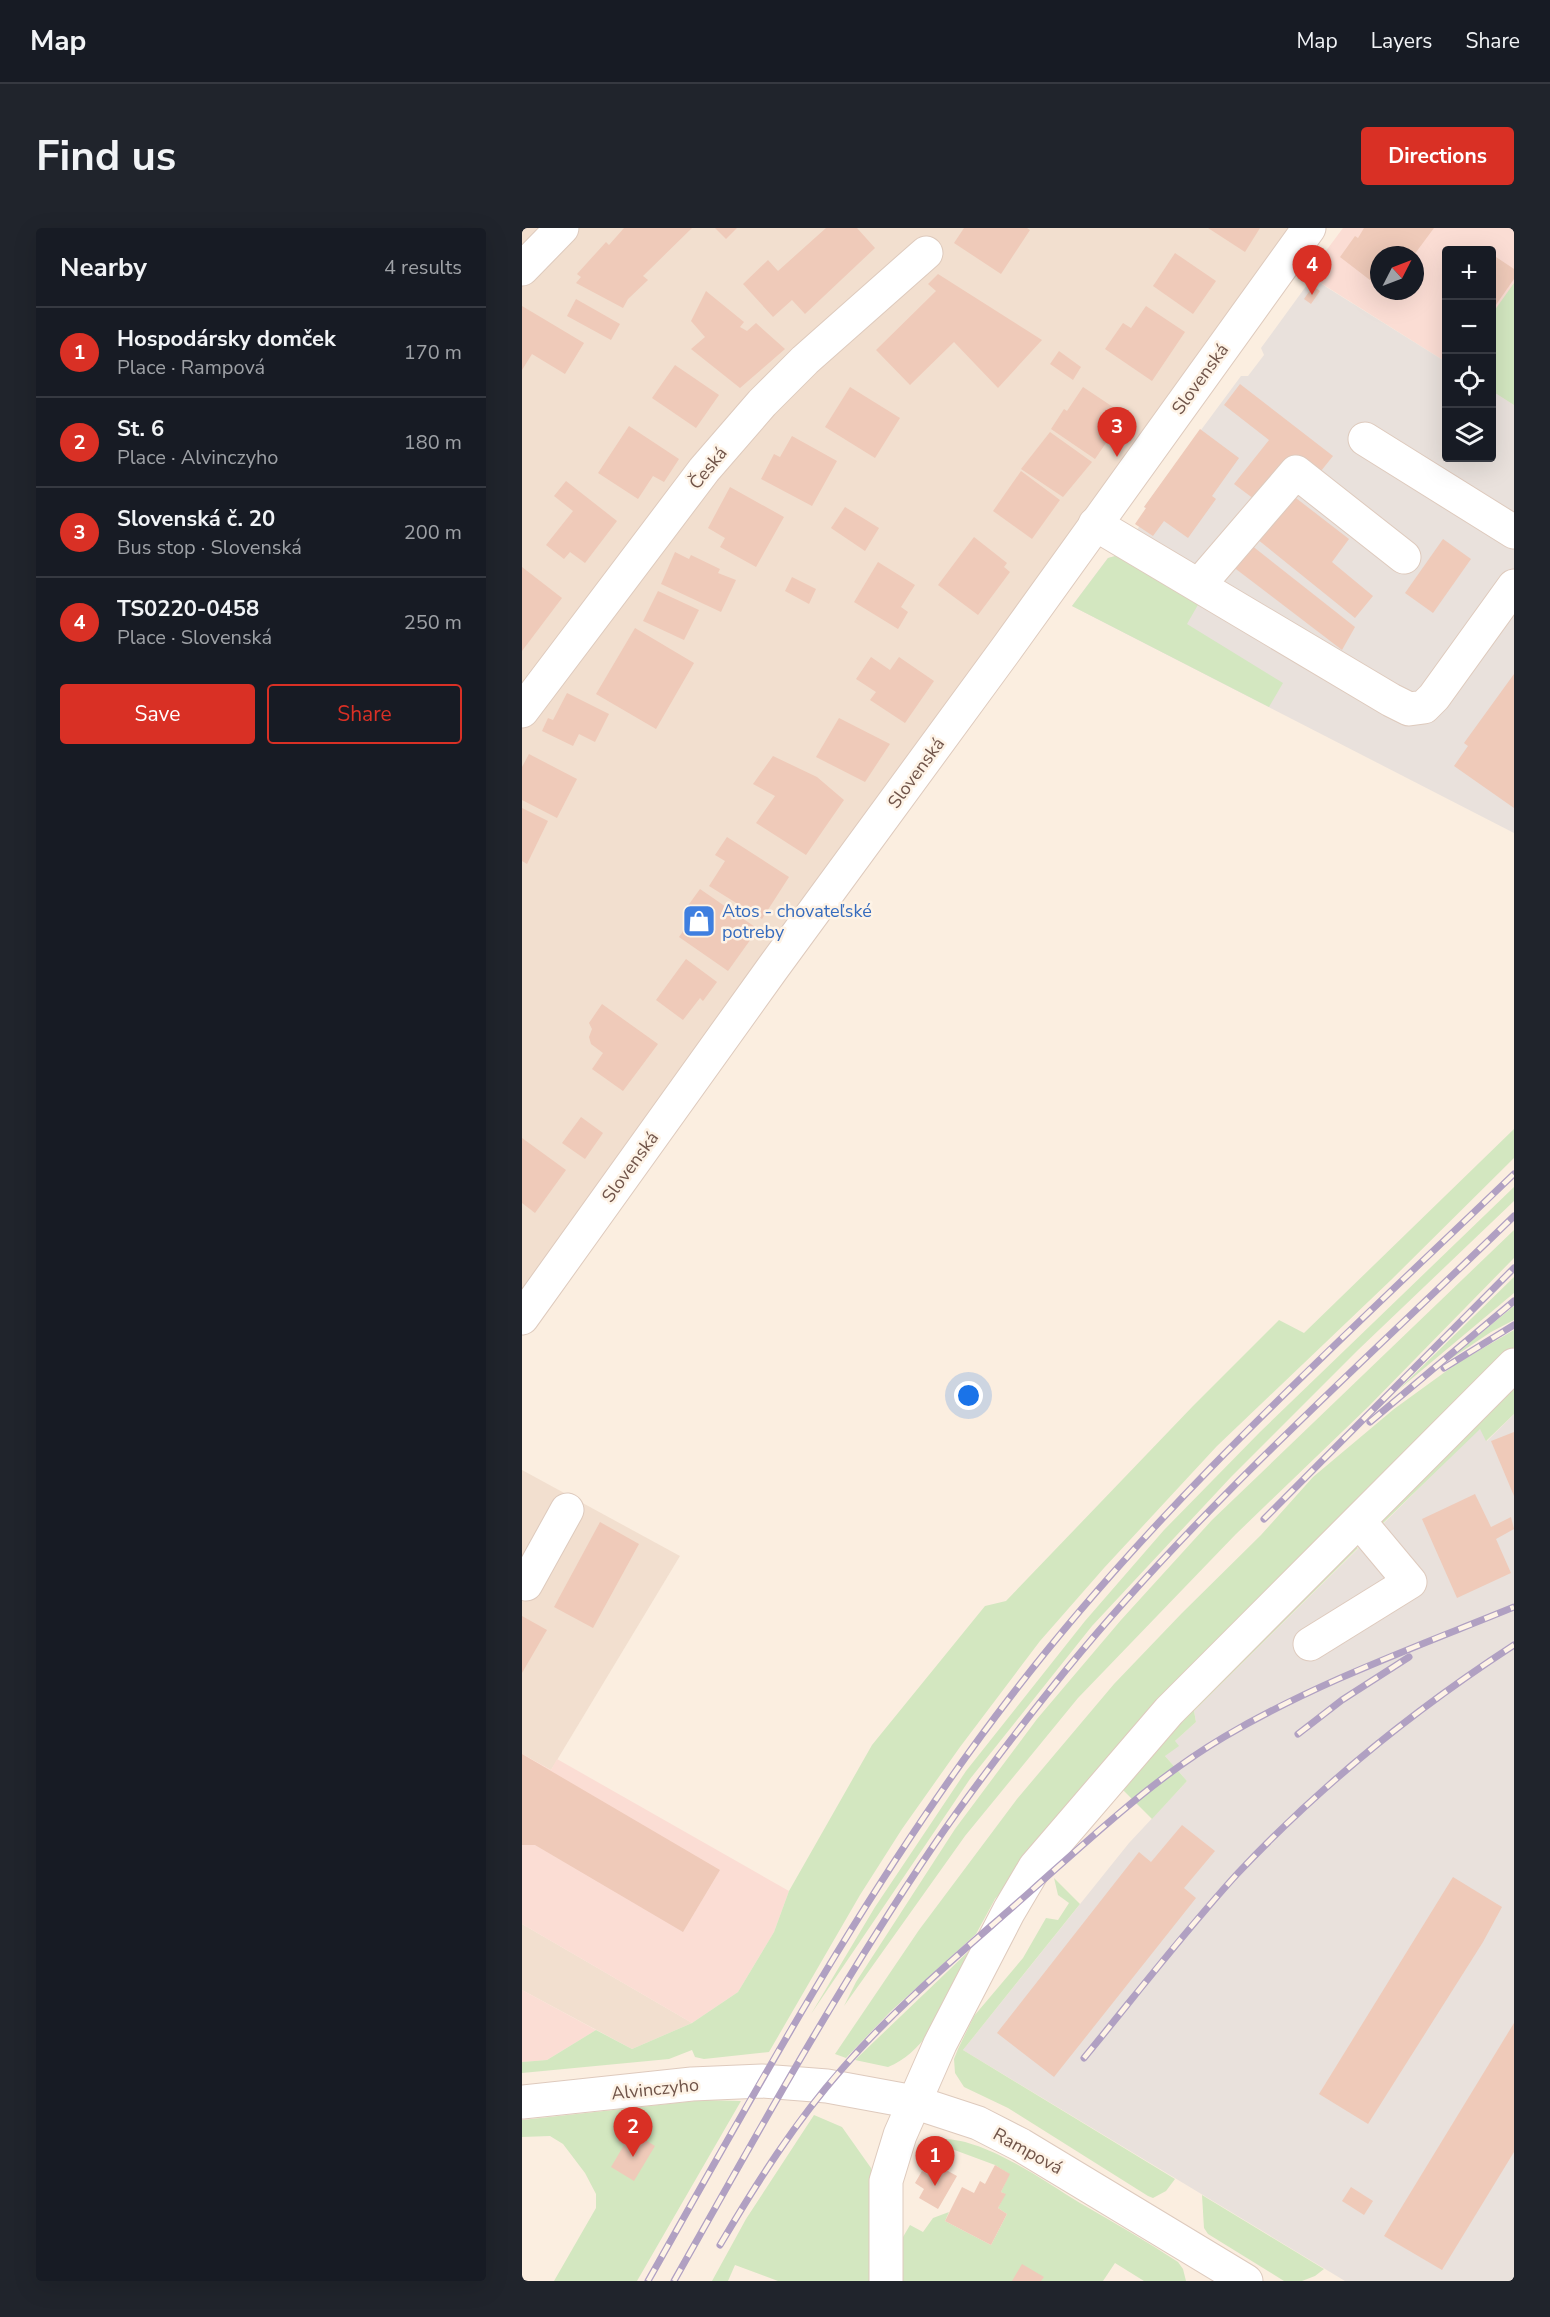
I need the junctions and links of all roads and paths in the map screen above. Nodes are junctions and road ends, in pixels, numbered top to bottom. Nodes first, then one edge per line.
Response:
1 (562, 228) edge
2 (1309, 228) edge
3 (926, 253) dead end
4 (522, 269) edge
5 (1365, 439) dead end
6 (1095, 524) junction
7 (1514, 532) edge
8 (1404, 557) dead end
9 (1199, 585) junction
10 (1514, 586) edge
11 (522, 711) edge
12 (522, 1318) edge
13 (1514, 1365) edge
14 (567, 1510) dead end
15 (1359, 1521) junction
16 (522, 1582) edge
17 (1310, 1644) dead end
18 (787, 2083) joint
19 (522, 2102) edge
20 (914, 2102) junction
21 (886, 2281) edge
22 (1245, 2281) edge

1 - 4 street
2 - 6 street, Slovenská
3 - 11 street, Česká
5 - 7 street
6 - 9 street
6 - 12 street, Slovenská
8 - 9 street
9 - 10 street
13 - 15 street
14 - 16 street
15 - 17 street
15 - 20 street
18 - 19 street, Alvinczyho
18 - 20 street, Rampová
20 - 21 street
20 - 22 street, Rampová

